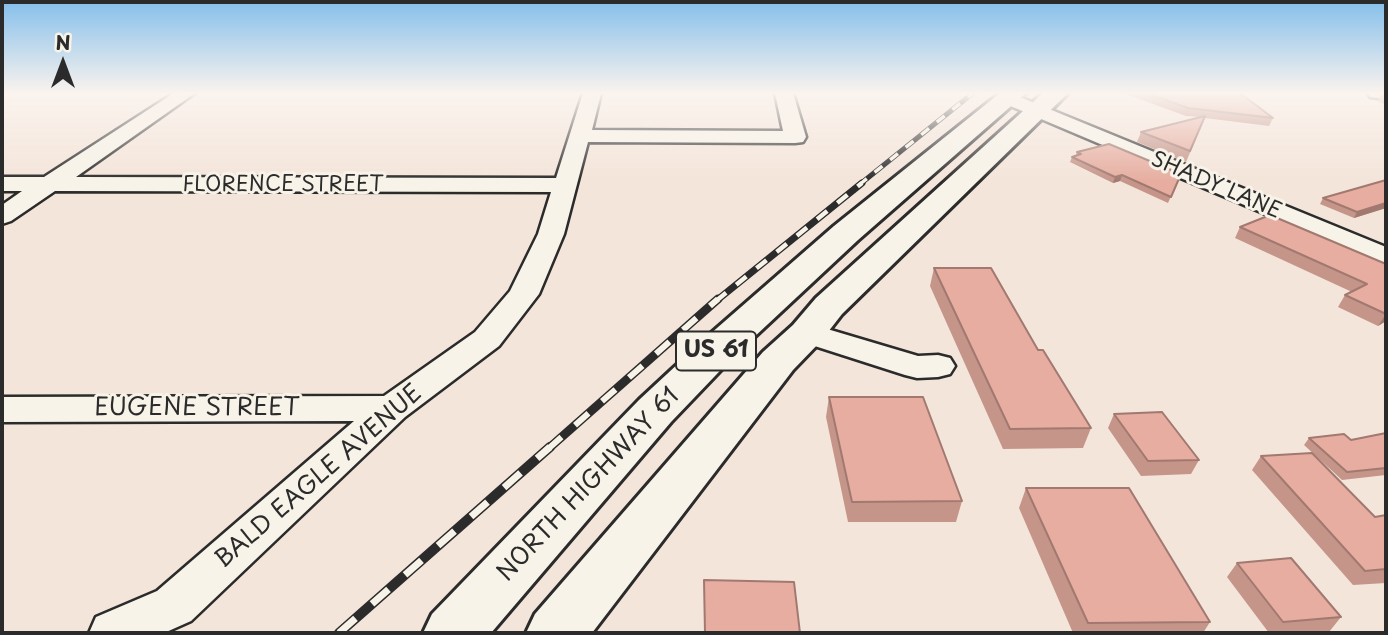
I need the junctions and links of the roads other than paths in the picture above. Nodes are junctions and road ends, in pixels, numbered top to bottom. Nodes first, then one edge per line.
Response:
1 (142, 123) edge
2 (583, 123) edge
3 (792, 123) edge
4 (997, 123) edge
5 (1006, 123) edge
6 (1082, 123) edge
7 (579, 136) junction
8 (2, 184) edge
9 (50, 184) junction
10 (564, 185) junction
11 (2, 216) edge
12 (1386, 257) edge
13 (807, 333) junction
14 (938, 366) dead end
15 (392, 408) junction
16 (2, 409) edge
17 (168, 620) edge
18 (113, 633) edge
19 (453, 633) edge
20 (556, 633) edge

1 - 9 street
2 - 7 street, BALD EAGLE AVENUE
3 - 7 street
4 - 19 main road, NORTH HIGHWAY 61 / US 61
5 - 13 main road, US 61
6 - 12 street, SHADY LANE
7 - 10 street, BALD EAGLE AVENUE
8 - 9 street, FLORENCE STREET
9 - 10 street, FLORENCE STREET
9 - 11 street
10 - 15 street, BALD EAGLE AVENUE
13 - 14 street
13 - 20 main road, US 61
15 - 16 street, EUGENE STREET
15 - 17 street, BALD EAGLE AVENUE
17 - 18 street, BALD EAGLE AVENUE

